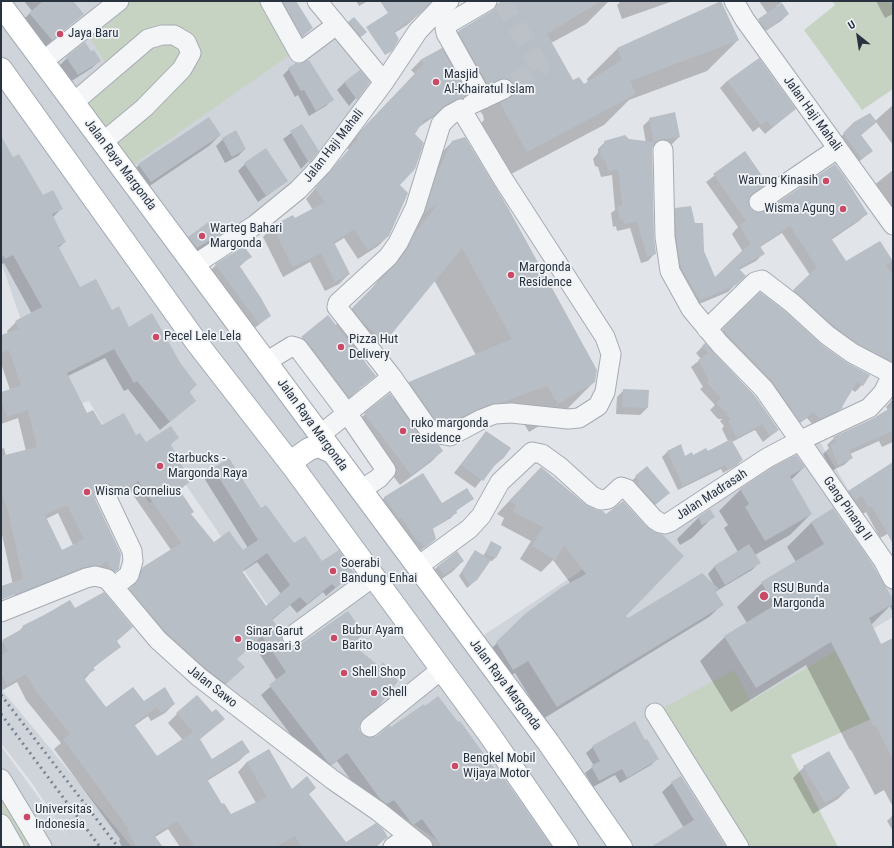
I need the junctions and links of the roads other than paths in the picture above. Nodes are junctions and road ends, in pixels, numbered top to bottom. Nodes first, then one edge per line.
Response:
1 (119, 1) edge
2 (270, 1) edge
3 (317, 1) edge
4 (449, 1) edge
5 (487, 1) edge
6 (734, 1) edge
7 (1, 5) edge
8 (335, 26) junction
9 (42, 62) junction
10 (1, 69) edge
11 (384, 82) junction
12 (504, 89) tunnel mouth
13 (483, 99) junction
14 (72, 103) junction
15 (461, 109) junction
16 (103, 142) junction
17 (838, 149) junction
18 (663, 150) dead end
19 (759, 202) dead end
20 (893, 225) edge
21 (194, 265) junction
22 (708, 329) junction
23 (266, 362) junction
24 (893, 373) edge
25 (392, 377) junction
26 (347, 414) junction
27 (320, 436) junction
28 (799, 441) junction
29 (277, 446) junction
30 (294, 468) junction
31 (361, 490) junction
32 (105, 494) dead end
33 (417, 567) junction
34 (373, 577) junction
35 (893, 578) edge
36 (115, 586) junction
37 (1, 612) edge
38 (292, 636) dead end
39 (442, 669) junction
40 (655, 713) dead end
41 (370, 727) dead end
42 (1, 779) edge
43 (1, 824) edge
44 (416, 842) edge
45 (14, 847) edge
46 (42, 847) edge
47 (393, 847) edge
48 (567, 847) edge
49 (621, 847) edge
50 (739, 847) edge

1 - 9 street
2 - 8 street
3 - 8 street
4 - 11 street, Jalan Haji Mahali
5 - 13 street
6 - 17 street, Jalan Haji Mahali
7 - 9 main road, Jalan Raya Margonda
8 - 11 street
9 - 14 main road, Jalan Raya Margonda
10 - 29 main road
11 - 21 street, Jalan Haji Mahali
12 - 13 street
13 - 15 street
14 - 16 main road, Jalan Raya Margonda
14 - 16 street
15 - 25 street
15 - 25 street
16 - 21 main road, Jalan Raya Margonda
17 - 19 street
17 - 20 street, Jalan Haji Mahali
18 - 22 street, Gang Pinang II
21 - 23 main road, Jalan Raya Margonda
22 - 24 street
22 - 28 street, Gang Pinang II
23 - 26 street
23 - 27 main road, Jalan Raya Margonda
24 - 28 street, Jalan Madrasah
25 - 26 street
26 - 27 street
26 - 31 street
27 - 29 main road
27 - 30 main road
27 - 31 main road, Jalan Raya Margonda
28 - 33 street, Jalan Madrasah
28 - 35 street, Gang Pinang II
29 - 30 main road
30 - 34 main road
31 - 33 main road, Jalan Raya Margonda
32 - 36 street
33 - 49 main road, Jalan Raya Margonda
34 - 38 street
34 - 39 main road
36 - 37 street, Jalan Sawo
36 - 44 street, Jalan Sawo
39 - 41 street
39 - 48 main road
40 - 50 street
42 - 46 street
43 - 45 street
44 - 47 street

